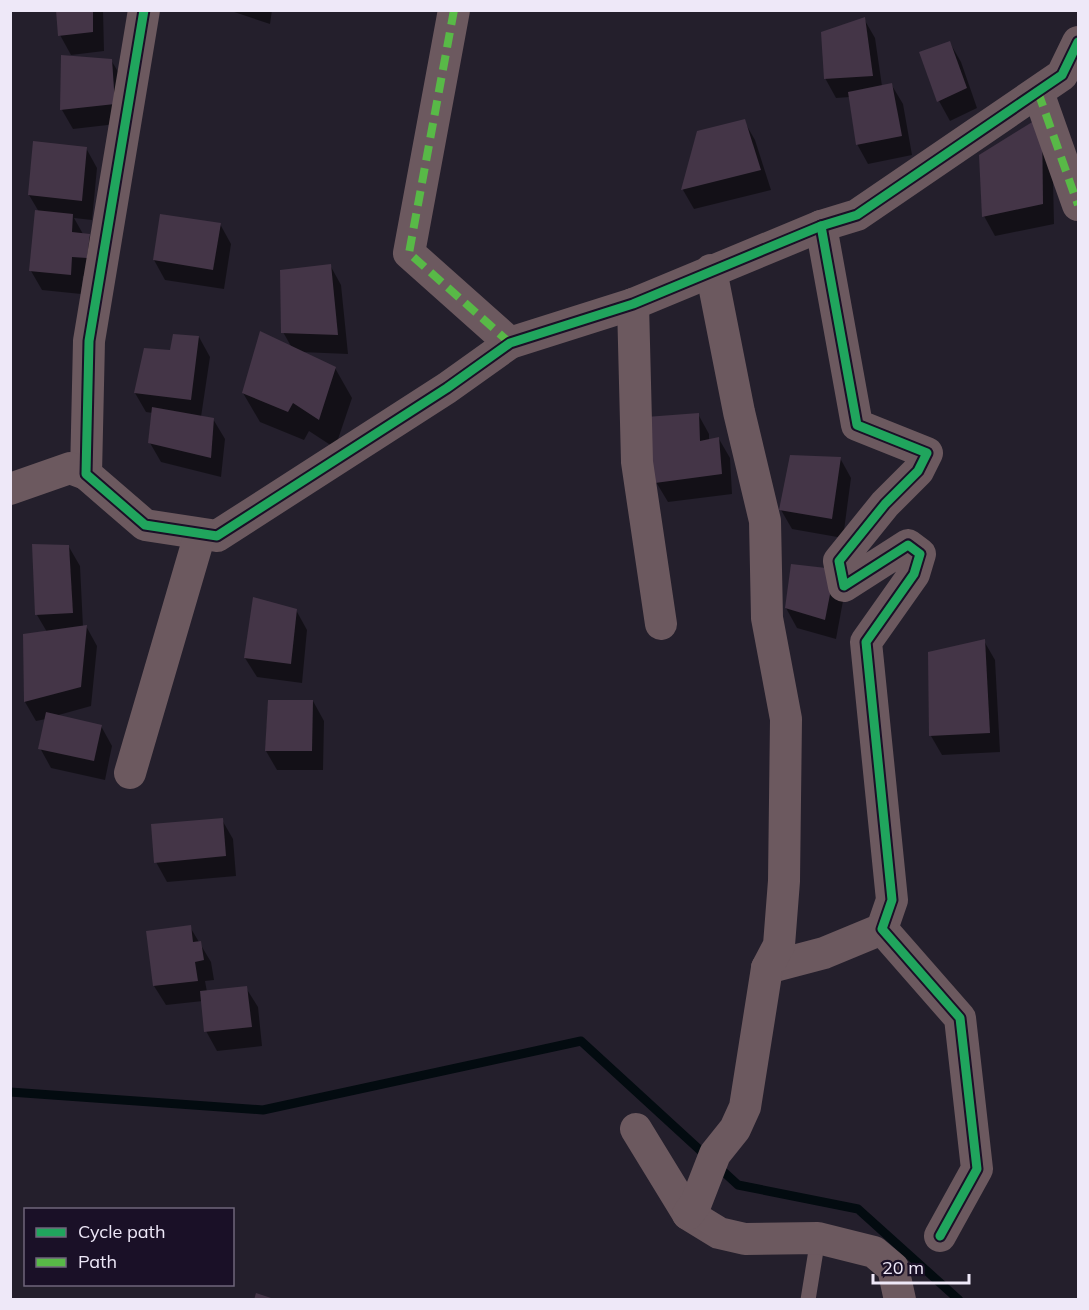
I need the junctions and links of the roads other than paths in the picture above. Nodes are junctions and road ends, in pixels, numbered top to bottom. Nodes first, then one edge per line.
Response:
1 (144, 10) edge
2 (454, 10) edge
3 (1078, 42) edge
4 (1038, 92) junction
5 (1078, 205) edge
6 (821, 226) junction
7 (711, 270) junction
8 (633, 304) junction
9 (510, 343) junction
10 (86, 474) junction
11 (10, 489) edge
12 (200, 534) junction
13 (661, 624) dead end
14 (130, 773) dead end
15 (882, 929) junction
16 (767, 968) junction
17 (636, 1129) dead end
18 (692, 1208) junction
19 (940, 1236) dead end
20 (818, 1238) junction
21 (808, 1299) edge
22 (900, 1299) edge

1 - 10 street
2 - 9 street
3 - 4 street
4 - 5 street
4 - 6 street
6 - 7 street
6 - 15 street
7 - 8 street
7 - 16 street
8 - 9 street
8 - 13 street
9 - 12 street
10 - 11 street
10 - 12 street
12 - 14 street
15 - 16 street
15 - 19 street
16 - 18 street
17 - 18 street
18 - 20 street
20 - 21 lane
20 - 22 street

